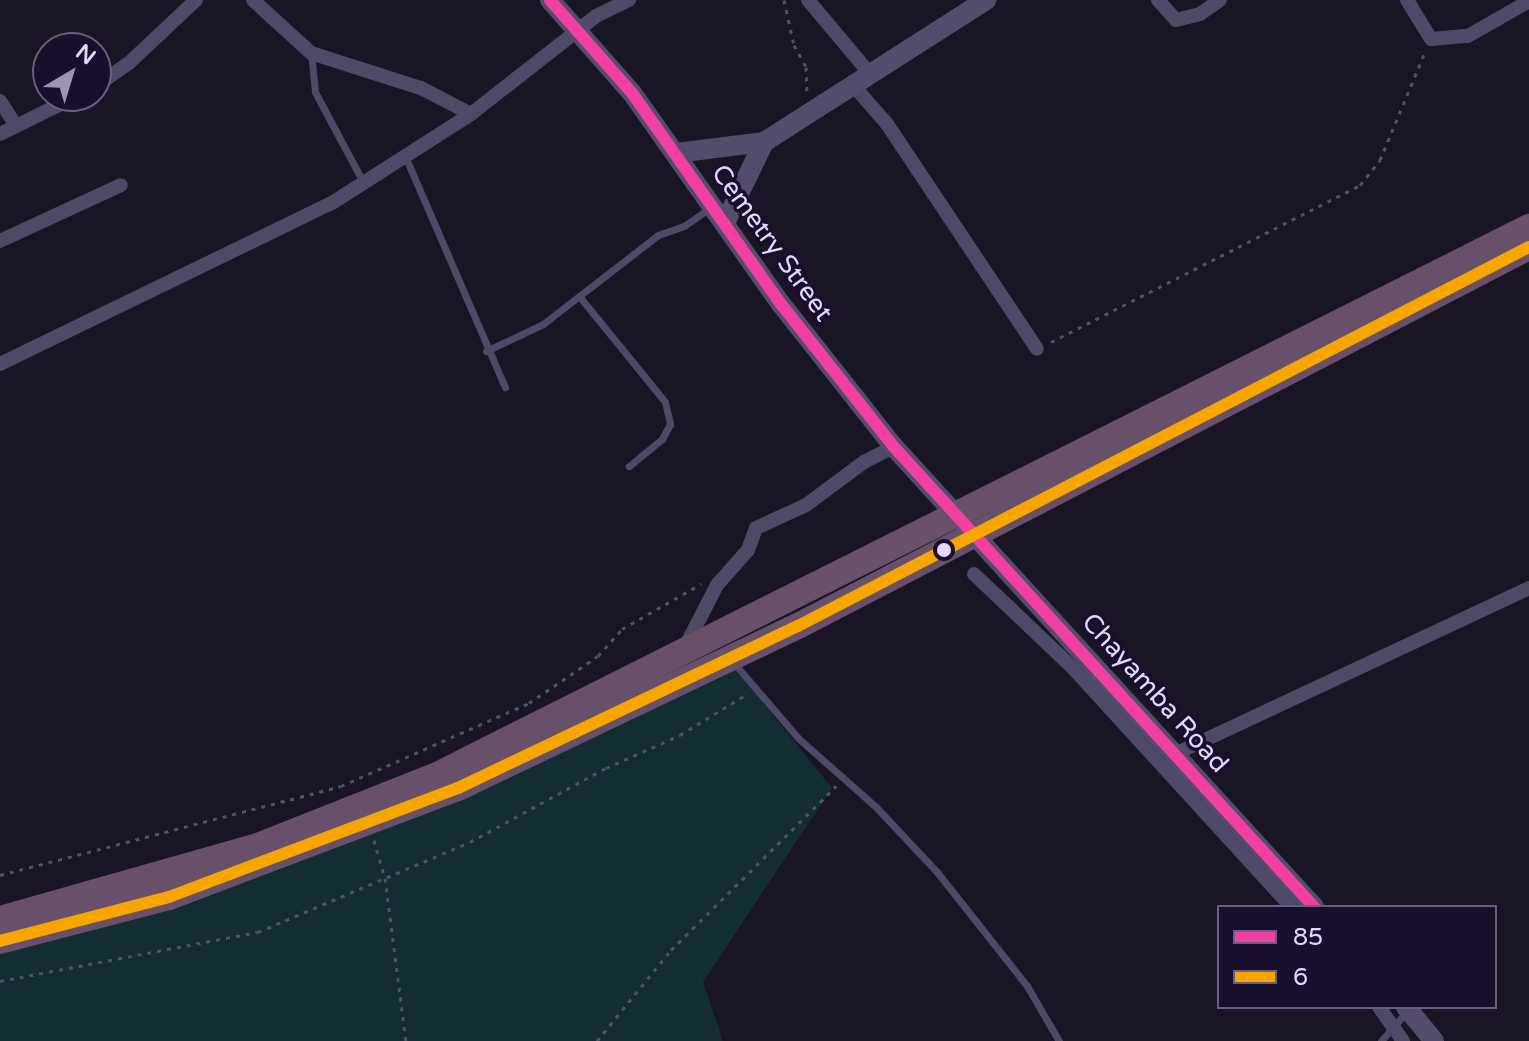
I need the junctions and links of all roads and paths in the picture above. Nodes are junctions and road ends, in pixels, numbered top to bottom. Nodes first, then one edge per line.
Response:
1 (196, 0) edge
2 (253, 0) edge
3 (550, 0) edge
4 (629, 0) edge
5 (784, 0) edge
6 (808, 0) edge
7 (986, 0) edge
8 (1158, 0) edge
9 (1220, 0) edge
10 (1407, 0) edge
11 (1529, 1) edge
12 (579, 30) junction
13 (1431, 39) junction
14 (311, 53) junction
15 (112, 75) edge
16 (862, 80) junction
17 (0, 101) edge
18 (44, 112) edge
19 (809, 113) junction
20 (471, 114) junction
21 (16, 126) junction
22 (0, 134) edge
23 (764, 142) junction
24 (676, 153) junction
25 (405, 156) junction
26 (363, 183) junction
27 (121, 185) dead end
28 (713, 206) junction
29 (725, 223) junction
30 (1529, 227) edge
31 (0, 241) edge
32 (1529, 247) edge
33 (579, 296) junction
34 (1037, 349) joint
35 (486, 351) junction
36 (0, 364) edge
37 (505, 387) dead end
38 (894, 447) junction
39 (629, 466) dead end
40 (966, 522) junction
41 (735, 564) junction
42 (974, 574) dead end
43 (1529, 588) edge
44 (680, 656) junction
45 (730, 659) junction
46 (757, 688) junction
47 (1175, 754) junction
48 (845, 778) junction
49 (370, 824) junction
50 (0, 875) edge
51 (385, 878) junction
52 (1289, 905) edge
53 (1312, 905) edge
54 (0, 919) edge
55 (0, 941) edge
56 (0, 981) edge
57 (1380, 1009) edge
58 (1406, 1009) edge
59 (1408, 1009) edge
60 (1393, 1027) junction
61 (406, 1041) edge
62 (597, 1041) edge
63 (1059, 1041) edge
64 (1381, 1041) edge
65 (1403, 1041) edge
66 (1434, 1041) edge

1 - 15 street
2 - 14 street
3 - 12 street, Cemetry Street
4 - 12 street
5 - 19 path
6 - 16 street
7 - 16 street
8 - 9 street
10 - 13 street
11 - 13 street
12 - 20 street
12 - 24 street, Cemetry Street
13 - 34 path
14 - 20 street
14 - 26 lane
16 - 19 street
16 - 34 street
17 - 21 street
18 - 21 street
19 - 23 street
20 - 25 street
21 - 22 street
23 - 24 street
23 - 29 street
24 - 28 street, Cemetry Street
25 - 26 street
25 - 35 lane
26 - 36 street
27 - 31 street
28 - 29 street, Cemetry Street
28 - 33 lane
29 - 38 street, Cemetry Street
30 - 40 highway
32 - 40 highway
33 - 35 lane
33 - 39 lane
35 - 37 lane
38 - 40 street, Cemetry Street
38 - 41 street
40 - 44 highway
40 - 45 highway
40 - 47 street, Chayamba Road
41 - 44 street
41 - 50 path
42 - 52 street
43 - 47 street
44 - 54 highway
45 - 46 lane
45 - 49 highway
46 - 48 lane
46 - 51 path
47 - 53 street, Chayamba Road
48 - 62 path
48 - 63 lane
49 - 51 path
49 - 55 highway
51 - 56 path
51 - 61 path
57 - 60 street
58 - 60 lane
59 - 66 street
60 - 64 lane
60 - 65 street

